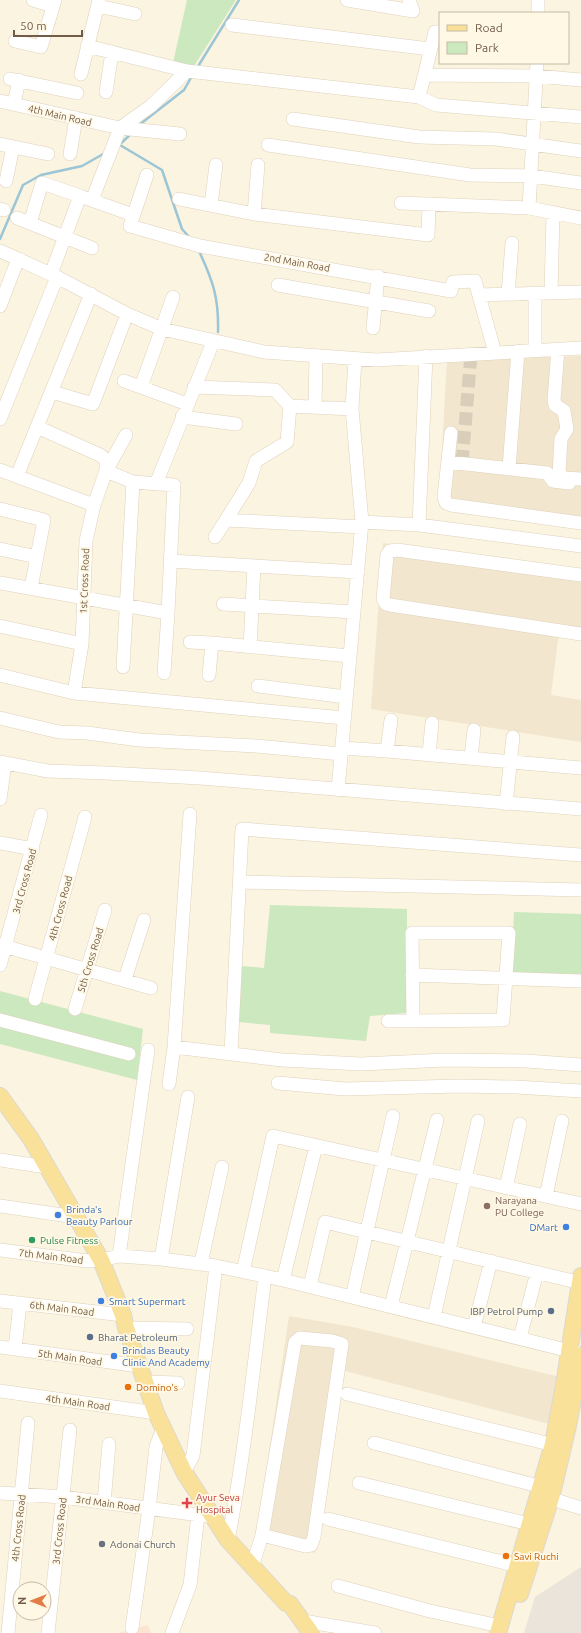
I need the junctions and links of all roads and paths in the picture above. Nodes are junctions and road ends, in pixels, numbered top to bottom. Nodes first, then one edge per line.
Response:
1 (33, 0) edge
2 (347, 0) edge
3 (409, 0) edge
4 (538, 0) edge
5 (54, 3) edge
6 (99, 3) edge
7 (538, 12) edge
8 (135, 14) dead end
9 (232, 25) dead end
10 (439, 32) edge
11 (14, 41) dead end
12 (87, 46) junction
13 (430, 49) junction
14 (112, 52) junction
15 (537, 64) edge
16 (192, 71) junction
17 (80, 74) dead end
18 (425, 75) junction
19 (537, 76) junction
20 (581, 80) edge
21 (106, 92) dead end
22 (77, 93) dead end
23 (419, 97) junction
24 (0, 101) edge
25 (14, 104) junction
26 (535, 112) junction
27 (581, 117) edge
28 (76, 118) junction
29 (293, 119) dead end
30 (118, 133) junction
31 (180, 134) dead end
32 (0, 144) edge
33 (268, 145) dead end
34 (533, 145) junction
35 (13, 147) junction
36 (581, 151) edge
37 (48, 154) dead end
38 (70, 154) dead end
39 (216, 165) dead end
40 (258, 165) dead end
41 (147, 175) dead end
42 (532, 176) junction
43 (6, 181) dead end
44 (581, 183) edge
45 (86, 198) junction
46 (179, 199) dead end
47 (401, 203) dead end
48 (429, 204) junction
49 (211, 205) junction
50 (529, 208) junction
51 (254, 214) junction
52 (553, 214) junction
53 (133, 215) junction
54 (17, 218) dead end
55 (581, 218) edge
56 (30, 223) junction
57 (65, 237) junction
58 (512, 243) dead end
59 (92, 248) dead end
60 (0, 251) edge
61 (18, 259) junction
62 (54, 275) junction
63 (378, 276) junction
64 (278, 285) dead end
65 (581, 292) edge
66 (535, 293) junction
67 (551, 293) junction
68 (91, 294) junction
69 (508, 294) junction
70 (479, 295) junction
71 (173, 297) dead end
72 (375, 302) junction
73 (0, 306) edge
74 (429, 311) dead end
75 (127, 314) junction
76 (373, 328) dead end
77 (162, 330) junction
78 (213, 342) junction
79 (581, 348) edge
80 (558, 349) junction
81 (535, 350) junction
82 (518, 351) junction
83 (494, 353) junction
84 (316, 356) junction
85 (426, 356) junction
86 (355, 359) junction
87 (124, 381) dead end
88 (141, 387) junction
89 (194, 387) junction
90 (5, 391) edge
91 (52, 392) junction
92 (187, 404) junction
93 (290, 406) junction
94 (315, 407) junction
95 (352, 409) junction
96 (182, 417) junction
97 (0, 419) edge
98 (236, 424) dead end
99 (37, 428) junction
100 (451, 433) dead end
101 (126, 435) dead end
102 (448, 462) junction
103 (509, 468) junction
104 (0, 470) edge
105 (106, 471) junction
106 (17, 476) junction
107 (581, 479) edge
108 (133, 482) junction
109 (156, 484) junction
110 (581, 485) edge
111 (94, 505) junction
112 (0, 509) edge
113 (226, 520) junction
114 (581, 523) edge
115 (362, 525) junction
116 (419, 526) junction
117 (215, 537) dead end
118 (581, 546) edge
119 (0, 549) edge
120 (37, 557) junction
121 (170, 560) junction
122 (254, 566) junction
123 (358, 572) junction
124 (581, 574) edge
125 (0, 583) edge
126 (31, 588) junction
127 (84, 599) junction
128 (223, 604) dead end
129 (126, 606) junction
130 (252, 606) junction
131 (354, 612) junction
132 (168, 613) junction
133 (0, 626) edge
134 (581, 634) edge
135 (190, 642) dead end
136 (212, 643) junction
137 (82, 644) junction
138 (250, 647) junction
139 (350, 656) junction
140 (123, 666) dead end
141 (164, 673) dead end
142 (0, 674) edge
143 (209, 675) dead end
144 (258, 686) dead end
145 (74, 693) junction
146 (346, 697) junction
147 (0, 718) edge
148 (344, 718) junction
149 (391, 720) dead end
150 (432, 723) dead end
151 (474, 730) dead end
152 (513, 738) dead end
153 (341, 751) junction
154 (387, 751) junction
155 (429, 754) junction
156 (471, 758) junction
157 (511, 762) junction
158 (2, 763) edge
159 (581, 768) edge
160 (338, 790) junction
161 (0, 798) edge
162 (506, 804) junction
163 (581, 809) edge
164 (190, 814) dead end
165 (41, 815) dead end
166 (85, 817) dead end
167 (0, 843) edge
168 (33, 849) junction
169 (581, 855) edge
170 (240, 882) junction
171 (581, 890) edge
172 (105, 910) dead end
173 (144, 920) dead end
174 (3, 945) edge
175 (47, 958) junction
176 (0, 965) edge
177 (87, 968) junction
178 (412, 975) junction
179 (507, 978) junction
180 (125, 979) junction
181 (581, 980) edge
182 (151, 988) dead end
183 (35, 999) dead end
184 (75, 1009) dead end
185 (0, 1020) edge
186 (388, 1021) dead end
187 (413, 1021) junction
188 (174, 1047) junction
189 (148, 1050) dead end
190 (231, 1053) junction
191 (129, 1054) dead end
192 (581, 1065) edge
193 (278, 1083) dead end
194 (169, 1084) dead end
195 (581, 1091) edge
196 (0, 1096) edge
197 (188, 1097) dead end
198 (393, 1116) dead end
199 (437, 1120) dead end
200 (478, 1121) dead end
201 (562, 1121) dead end
202 (520, 1124) dead end
203 (316, 1146) junction
204 (0, 1160) edge
205 (383, 1160) junction
206 (46, 1167) junction
207 (222, 1167) dead end
208 (425, 1170) junction
209 (465, 1178) junction
210 (506, 1188) junction
211 (546, 1196) junction
212 (581, 1204) edge
213 (0, 1206) edge
214 (76, 1217) junction
215 (366, 1232) junction
216 (407, 1241) junction
217 (0, 1250) edge
218 (449, 1250) junction
219 (119, 1256) junction
220 (161, 1259) junction
221 (101, 1260) junction
222 (491, 1261) junction
223 (201, 1263) junction
224 (216, 1266) junction
225 (243, 1272) junction
226 (537, 1272) junction
227 (265, 1276) junction
228 (283, 1280) junction
229 (581, 1280) edge
230 (310, 1286) junction
231 (352, 1297) junction
232 (0, 1301) edge
233 (20, 1303) junction
234 (391, 1306) junction
235 (434, 1317) junction
236 (124, 1322) junction
237 (474, 1327) junction
238 (187, 1329) dead end
239 (520, 1338) junction
240 (0, 1347) edge
241 (15, 1349) junction
242 (577, 1353) edge
243 (139, 1366) junction
244 (145, 1382) junction
245 (178, 1383) dead end
246 (0, 1391) edge
247 (347, 1394) dead end
248 (156, 1413) junction
249 (28, 1423) dead end
250 (163, 1428) junction
251 (70, 1430) dead end
252 (374, 1443) dead end
253 (109, 1444) dead end
254 (558, 1446) junction
255 (184, 1472) junction
256 (359, 1483) dead end
257 (0, 1493) edge
258 (544, 1493) junction
259 (21, 1494) junction
260 (63, 1497) junction
261 (104, 1503) junction
262 (581, 1508) edge
263 (149, 1509) junction
264 (198, 1515) junction
265 (215, 1517) junction
266 (328, 1519) dead end
267 (530, 1524) junction
268 (262, 1535) junction
269 (228, 1540) junction
270 (252, 1567) junction
271 (523, 1567) junction
272 (338, 1586) dead end
273 (132, 1628) dead end
274 (306, 1629) edge
275 (357, 1631) edge
276 (502, 1631) edge
277 (8, 1633) edge
278 (48, 1633) edge
279 (172, 1633) edge
280 (375, 1633) edge

1 - 5 street
2 - 3 street
4 - 7 street
5 - 11 street
6 - 8 street
6 - 12 street
9 - 13 street
10 - 13 street
12 - 14 street
12 - 17 street
13 - 18 street
14 - 16 street
14 - 21 street
15 - 19 street
16 - 23 street
16 - 30 street
18 - 19 street
18 - 23 street
19 - 20 street
19 - 26 street
22 - 25 street
23 - 26 street
24 - 25 street, 4th Main Road
25 - 28 street, 4th Main Road
26 - 27 street
26 - 34 street
28 - 30 street, 4th Main Road
28 - 38 street
29 - 34 street
30 - 31 street, 4th Main Road
30 - 45 street
32 - 35 street
33 - 42 street
34 - 36 street
34 - 42 street
35 - 37 street
35 - 43 street
39 - 49 street
40 - 51 street
41 - 53 street
42 - 44 street
42 - 50 street
45 - 53 street
45 - 56 street
45 - 57 street
46 - 49 street
47 - 48 street
48 - 50 street
48 - 51 street
49 - 51 street
50 - 52 street
52 - 55 street
52 - 67 street
53 - 63 street, 2nd Main Road
54 - 56 street
56 - 57 street
57 - 59 street
57 - 62 street
58 - 69 street
60 - 61 street
61 - 62 street
61 - 73 street
62 - 68 street
62 - 90 street
63 - 70 street, 2nd Main Road
63 - 72 street
64 - 72 street
65 - 67 street
66 - 67 street
66 - 69 street
66 - 81 street
68 - 75 street
68 - 91 street
69 - 70 street
70 - 83 street
71 - 77 street
72 - 74 street
72 - 76 street
75 - 77 street
75 - 91 street
77 - 78 street
77 - 88 street
78 - 84 street
78 - 89 street
79 - 80 street
80 - 81 street
80 - 107 street
81 - 82 street
82 - 83 street
82 - 103 street
83 - 85 street
84 - 86 street
84 - 94 street
85 - 86 street
85 - 116 street
86 - 95 street
87 - 88 street
88 - 92 street
89 - 92 street
89 - 93 street
90 - 97 street
91 - 99 street
92 - 96 street
93 - 94 street
93 - 113 street
94 - 95 street
95 - 115 street
96 - 98 street
96 - 109 street
99 - 105 street
99 - 106 street
100 - 102 street
101 - 105 street, 1st Cross Road
102 - 103 street
102 - 114 street
103 - 110 street
104 - 106 street
105 - 108 street
105 - 111 street, 1st Cross Road
106 - 111 street
108 - 109 street
108 - 129 street
109 - 121 street
111 - 127 street, 1st Cross Road
112 - 120 street
113 - 115 street
113 - 117 street
115 - 116 street
115 - 123 street
116 - 118 street
119 - 120 street
120 - 126 street
121 - 122 street
121 - 132 street
122 - 123 street
122 - 130 street
123 - 131 street
124 - 134 street
125 - 126 street
126 - 127 street
127 - 129 street
127 - 137 street, 1st Cross Road
128 - 130 street
129 - 132 street
129 - 140 street
130 - 131 street
130 - 138 street
131 - 139 street
132 - 141 street
133 - 137 street
135 - 136 street
136 - 138 street
136 - 143 street
137 - 145 street, 1st Cross Road
138 - 139 street
139 - 146 street
142 - 145 street
144 - 146 street
145 - 148 street
146 - 148 street
147 - 153 street
148 - 153 street
149 - 154 street
150 - 155 street
151 - 156 street
152 - 157 street
153 - 154 street
153 - 160 street
154 - 155 street
155 - 156 street
156 - 157 street
157 - 159 street
157 - 162 street
158 - 160 street
158 - 161 street
160 - 162 street
162 - 163 street
164 - 188 street
165 - 168 street, 3rd Cross Road
166 - 175 street, 4th Cross Road
167 - 168 street
168 - 174 street, 3rd Cross Road
169 - 170 street
170 - 171 street
170 - 190 street
172 - 177 street, 5th Cross Road
173 - 180 street
174 - 175 street
174 - 176 street, 3rd Cross Road
175 - 177 street
175 - 183 street, 4th Cross Road
177 - 180 street
177 - 184 street, 5th Cross Road
178 - 179 street
178 - 179 street
178 - 187 street
179 - 181 street
179 - 187 street
180 - 182 street
185 - 191 street
186 - 187 street
188 - 190 street
188 - 194 street
189 - 219 street
190 - 192 street
193 - 195 street
196 - 206 main road
197 - 220 street
198 - 205 street
199 - 208 street
200 - 209 street
201 - 211 street
202 - 210 street
203 - 205 street
203 - 225 street
203 - 228 street
204 - 206 street
205 - 208 street
205 - 215 street
206 - 214 main road
207 - 223 street
208 - 209 street
208 - 216 street
209 - 210 street
209 - 218 street
210 - 211 street
211 - 212 street
213 - 214 street
214 - 221 main road
215 - 216 street
215 - 230 street
215 - 231 street
216 - 218 street
216 - 234 street
217 - 221 street, 7th Main Road
218 - 222 street
218 - 235 street
219 - 220 street, 7th Main Road
219 - 221 street, 7th Main Road
220 - 223 street, 7th Main Road
221 - 236 main road
222 - 226 street
222 - 237 street
223 - 224 street, 7th Main Road
224 - 225 street, 7th Main Road
224 - 255 street
225 - 227 street, 7th Main Road
226 - 229 street
226 - 239 street
227 - 228 street, 7th Main Road
227 - 269 street
228 - 230 street, 7th Main Road
229 - 242 main road
230 - 231 street, 7th Main Road
231 - 234 street, 7th Main Road
232 - 233 street, 6th Main Road
233 - 236 street, 6th Main Road
233 - 241 street
234 - 235 street, 7th Main Road
235 - 237 street, 7th Main Road
236 - 238 street, 6th Main Road
236 - 243 main road
237 - 239 street, 7th Main Road
239 - 242 street, 7th Main Road
240 - 241 street, 5th Main Road
241 - 243 street, 5th Main Road
242 - 254 main road
243 - 244 main road
244 - 245 street
244 - 248 main road
246 - 248 street, 4th Main Road
247 - 254 street
248 - 250 main road
249 - 259 street, 4th Cross Road
250 - 255 main road
250 - 263 street
251 - 260 street, 3rd Cross Road
252 - 258 street
253 - 261 street
254 - 258 main road
255 - 265 main road
256 - 267 street
257 - 259 street, 3rd Main Road
258 - 262 street
258 - 267 main road
258 - 271 main road
259 - 260 street, 3rd Main Road
259 - 277 street, 4th Cross Road
260 - 261 street, 3rd Main Road
260 - 278 street, 3rd Cross Road
261 - 263 street, 3rd Main Road
263 - 264 street, 3rd Main Road
263 - 273 street
264 - 265 street, 3rd Main Road
264 - 279 street
265 - 269 main road
266 - 271 street
267 - 271 main road
268 - 268 street
268 - 270 street
269 - 270 main road
270 - 274 main road
271 - 276 main road
272 - 276 street
274 - 275 street
275 - 280 street

